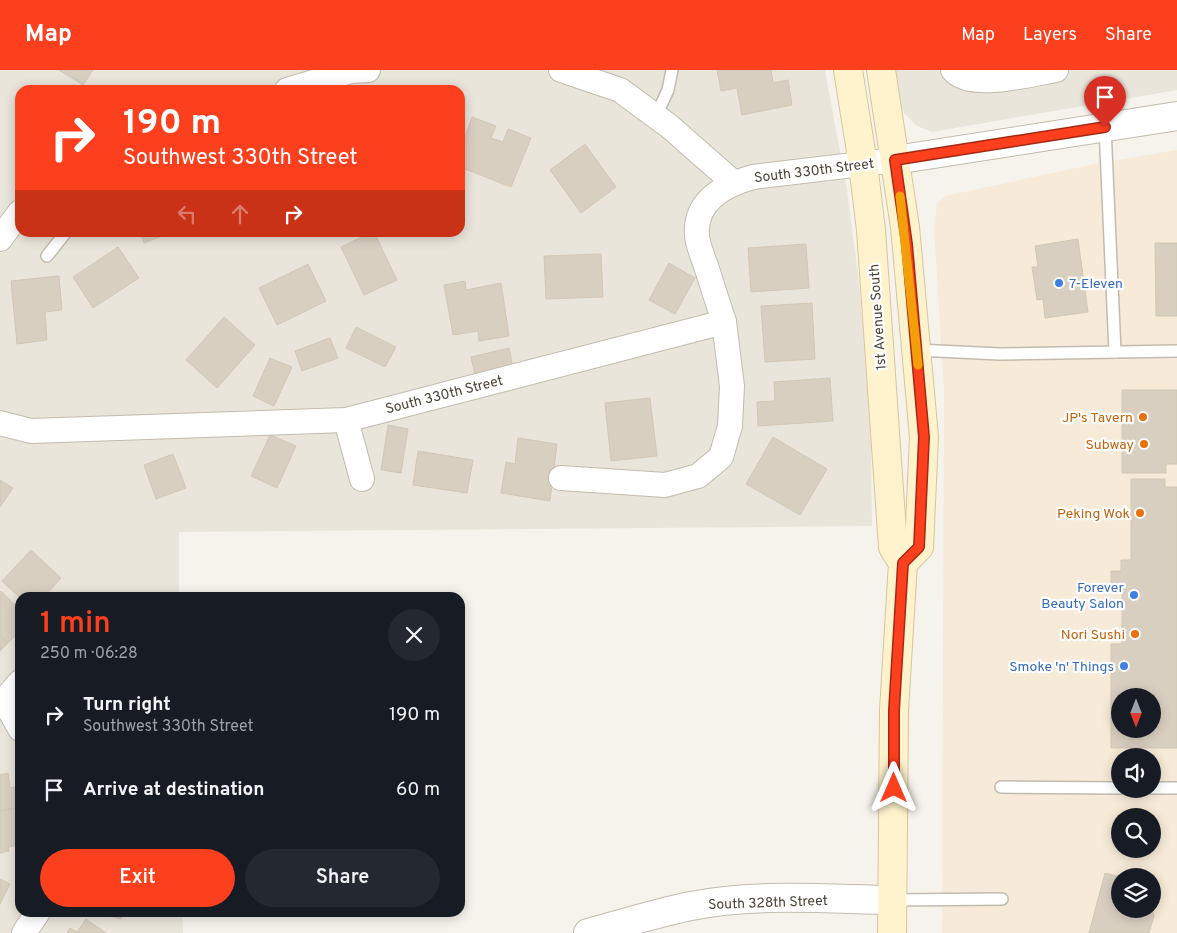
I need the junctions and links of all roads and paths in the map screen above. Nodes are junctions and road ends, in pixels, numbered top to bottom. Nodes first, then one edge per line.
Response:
1 (368, 70) edge
2 (561, 70) edge
3 (672, 70) edge
4 (848, 70) edge
5 (881, 70) edge
6 (1056, 70) edge
7 (955, 72) edge
8 (304, 85) edge
9 (656, 116) junction
10 (1177, 116) edge
11 (1105, 127) junction
12 (895, 160) junction
13 (863, 164) junction
14 (734, 183) junction
15 (15, 219) edge
16 (62, 237) edge
17 (0, 239) edge
18 (47, 256) dead end
19 (724, 322) junction
20 (917, 350) junction
21 (1115, 352) junction
22 (1177, 352) edge
23 (346, 420) junction
24 (0, 423) edge
25 (561, 478) dead end
26 (362, 479) dead end
27 (903, 563) junction
28 (15, 687) edge
29 (2, 700) edge
30 (15, 721) edge
31 (1001, 788) dead end
32 (1111, 788) edge
33 (1161, 788) edge
34 (1177, 788) edge
35 (1002, 899) dead end
36 (892, 900) junction
37 (35, 917) edge
38 (24, 933) edge
39 (588, 933) edge
40 (892, 933) edge

1 - 8 street
2 - 9 street
3 - 9 lane
4 - 13 main road, 1st Avenue South
5 - 12 main road
6 - 7 street
9 - 14 street
10 - 11 street
11 - 12 street
11 - 21 lane
12 - 13 street, South 330th Street
12 - 20 main road
13 - 14 street, South 330th Street
13 - 27 main road, 1st Avenue South
14 - 19 street, South 330th Street
15 - 17 street
16 - 18 lane
19 - 23 street, South 330th Street
19 - 25 street
20 - 21 lane
20 - 27 main road
21 - 22 lane
23 - 24 street, South 330th Street
23 - 26 street
27 - 36 main road, 1st Avenue South
28 - 29 street
29 - 30 street
31 - 32 lane
33 - 34 lane
35 - 36 lane
36 - 39 street, South 328th Street
36 - 40 main road, 1st Avenue South
37 - 38 street

